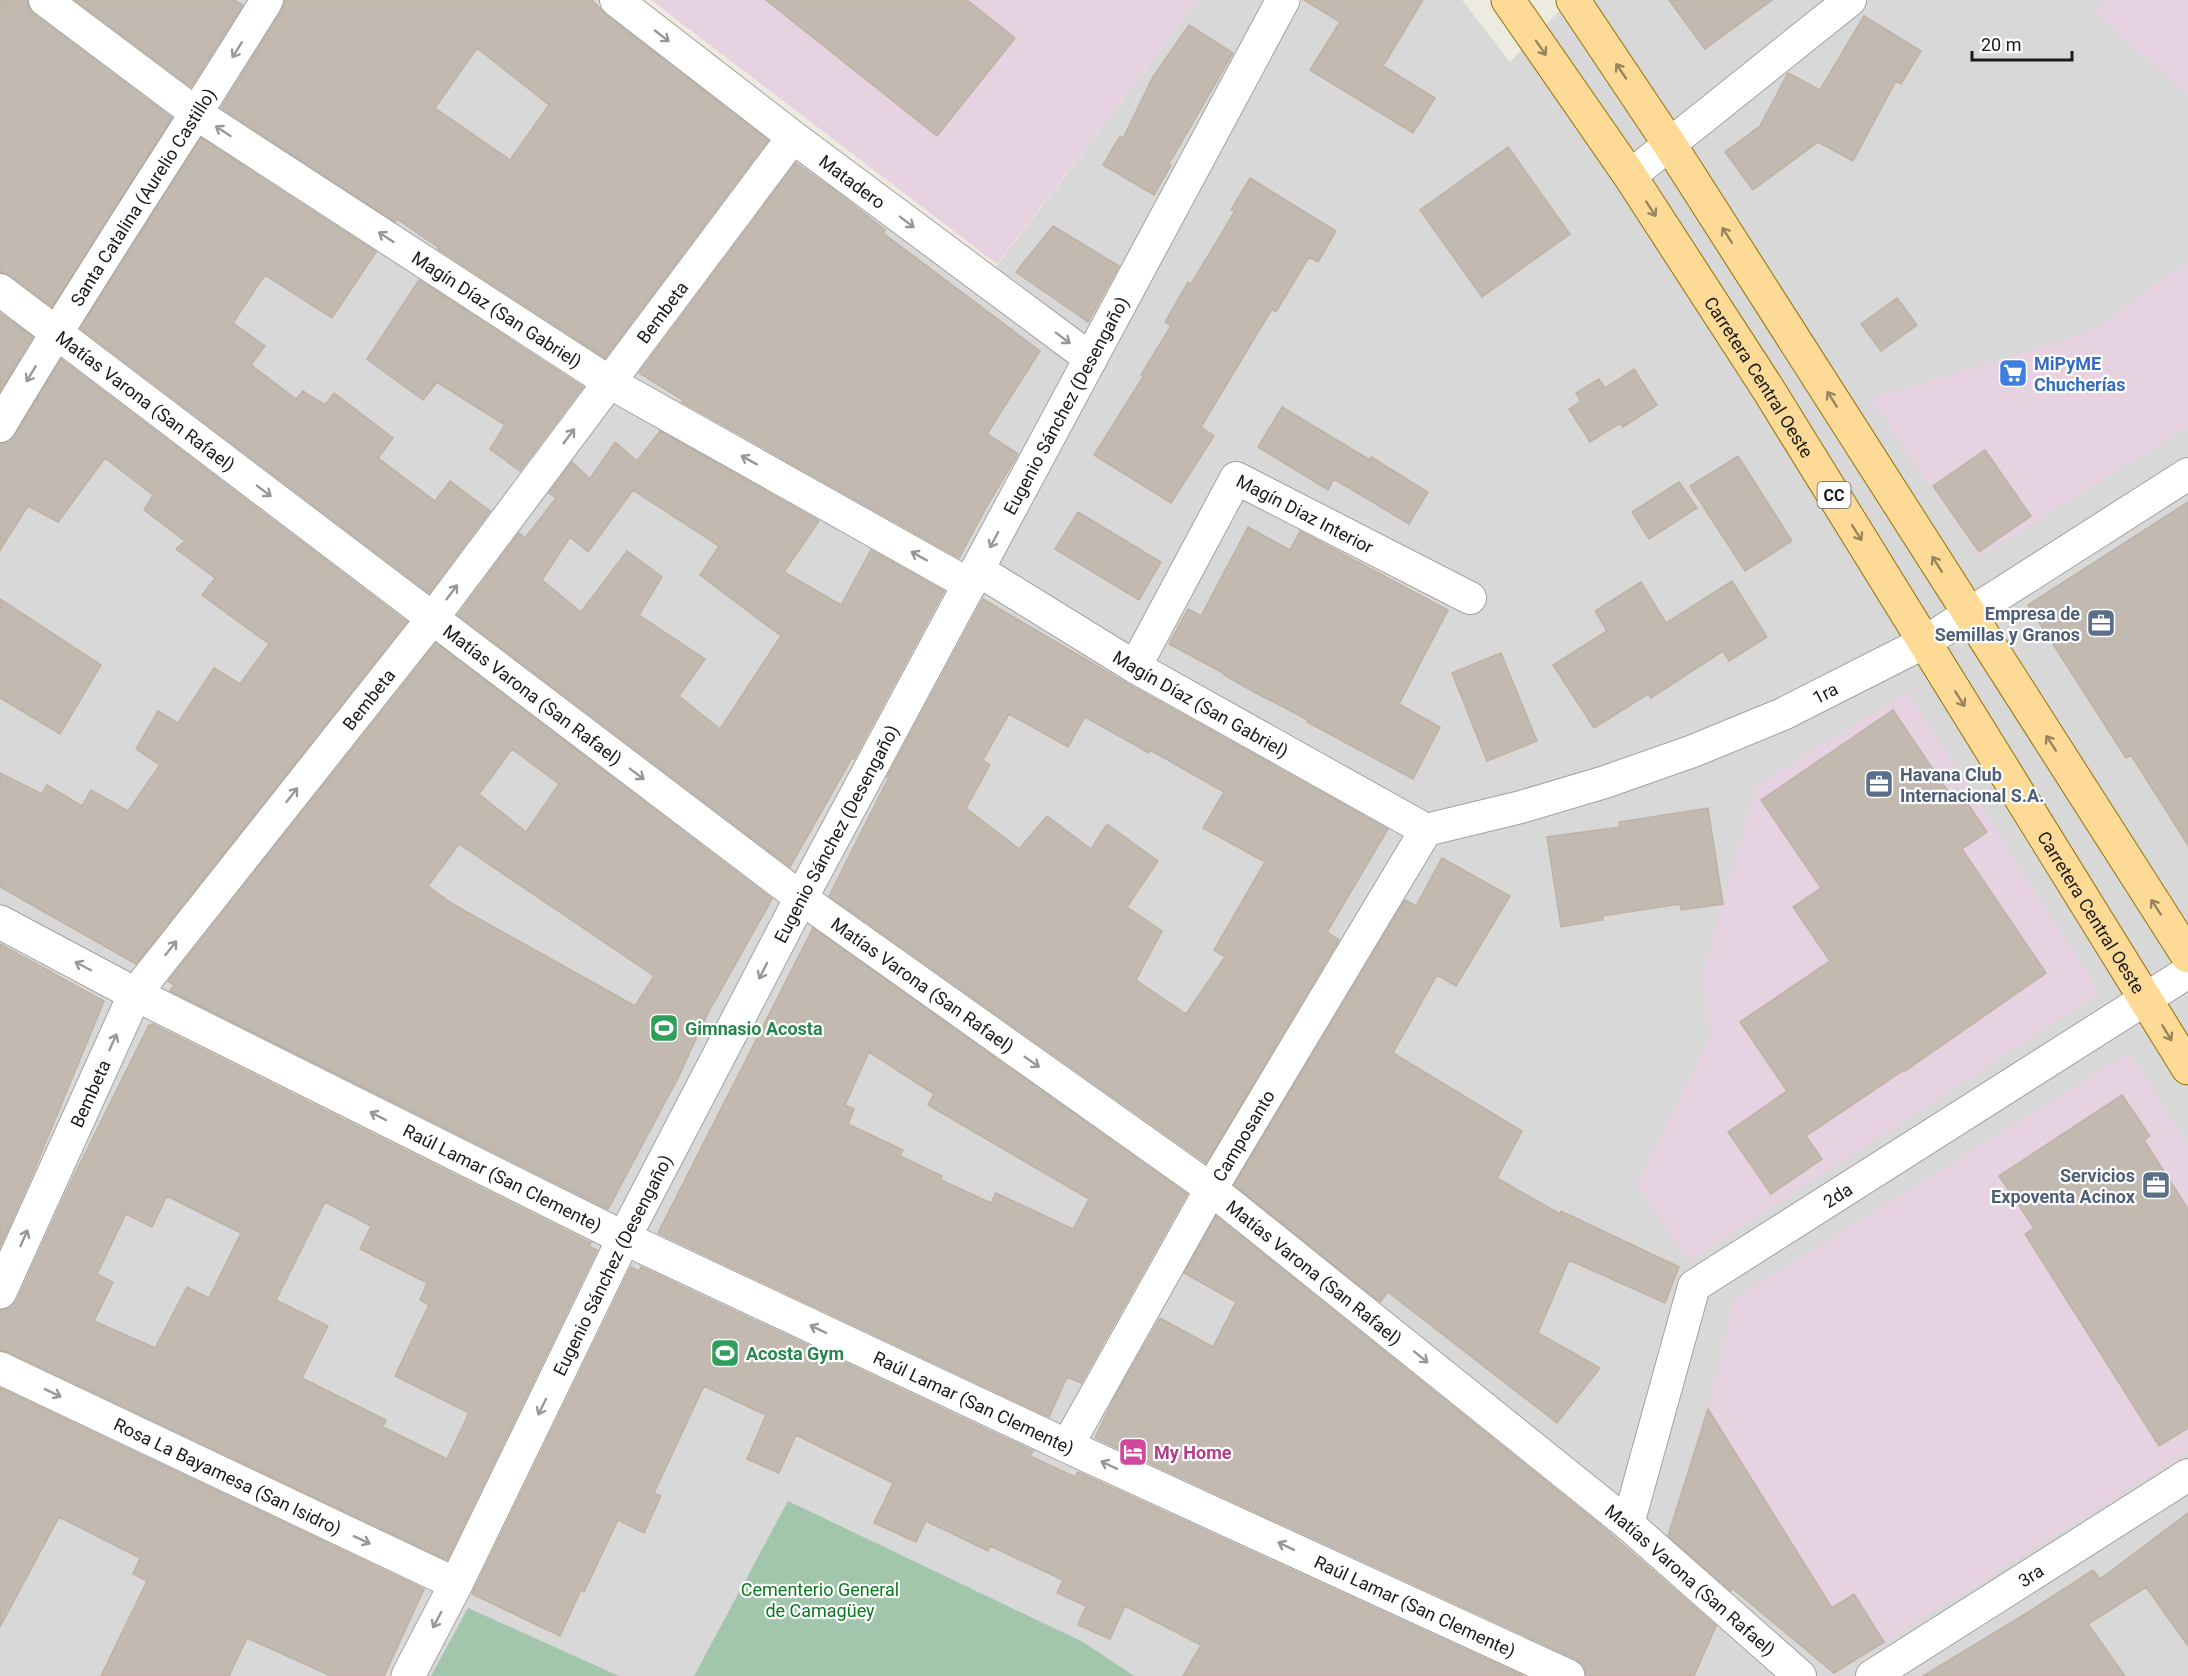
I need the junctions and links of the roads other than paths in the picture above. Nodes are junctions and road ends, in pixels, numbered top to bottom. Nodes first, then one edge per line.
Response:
1 (45, 0) edge
2 (267, 0) edge
3 (616, 0) edge
4 (1283, 0) edge
5 (1508, 0) edge
6 (1573, 0) edge
7 (1850, 0) edge
8 (197, 114) junction
9 (793, 136) junction
10 (1670, 145) junction
11 (1630, 176) junction
12 (0, 290) edge
13 (56, 332) junction
14 (1091, 359) junction
15 (609, 382) junction
16 (0, 426) edge
17 (2188, 474) edge
18 (974, 577) junction
19 (1470, 597) dead end
20 (1968, 613) junction
21 (432, 619) junction
22 (1925, 642) junction
23 (1135, 667) junction
24 (1426, 830) junction
25 (801, 898) junction
26 (0, 922) edge
27 (2188, 956) edge
28 (2188, 972) edge
29 (135, 994) junction
30 (2146, 999) junction
31 (2188, 1068) edge
32 (1211, 1188) junction
33 (624, 1238) junction
34 (0, 1292) edge
35 (0, 1368) edge
36 (1067, 1446) junction
37 (2188, 1475) edge
38 (1628, 1524) junction
39 (456, 1584) junction
40 (408, 1676) edge
41 (1568, 1676) edge
42 (1800, 1676) edge
43 (1872, 1676) edge

1 - 8 street, Magín Díaz (San Gabriel)
2 -> 8 street, Santa Catalina (Aurelio Castillo)
3 -> 9 street, Matadero
4 - 14 street, Eugenio Sánchez (Desengaño)
5 -> 11 main road, Carretera Central Oeste / CC
10 -> 6 main road
7 - 10 street
8 - 13 street, Santa Catalina (Aurelio Castillo)
15 -> 8 street, Magín Díaz (San Gabriel)
9 -> 14 street, Matadero
9 - 15 street, Bembeta
10 - 11 street
20 -> 10 main road
11 -> 22 main road, Carretera Central Oeste / CC
12 - 13 street, Matías Varona (San Rafael)
13 -> 16 street, Santa Catalina (Aurelio Castillo)
13 -> 21 street, Matías Varona (San Rafael)
14 -> 18 street, Eugenio Sánchez (Desengaño)
18 -> 15 street, Magín Díaz (San Gabriel)
21 -> 15 street, Bembeta
17 - 20 street, 1ra
18 - 23 street, Magín Díaz (San Gabriel)
18 - 25 street, Eugenio Sánchez (Desengaño)
19 - 23 street, Magín Diaz Interior
20 - 22 street, 1ra
27 -> 20 main road
21 -> 25 street, Matías Varona (San Rafael)
29 -> 21 street, Bembeta
22 - 24 street, 1ra
22 -> 30 main road, Carretera Central Oeste / CC
23 - 24 street, Magín Díaz (San Gabriel)
24 - 32 street, Camposanto
25 -> 32 street, Matías Varona (San Rafael)
25 -> 33 street, Eugenio Sánchez (Desengaño)
29 -> 26 street, Raúl Lamar (San Clemente)
28 - 30 street, 2da
33 -> 29 street, Raúl Lamar (San Clemente)
34 -> 29 street, Bembeta
30 -> 31 main road, Carretera Central Oeste / CC
30 - 38 street, 2da
32 - 36 street, Camposanto
32 -> 38 street, Matías Varona (San Rafael)
36 -> 33 street, Raúl Lamar (San Clemente)
33 -> 39 street, Eugenio Sánchez (Desengaño)
35 -> 39 street, Rosa La Bayamesa (San Isidro)
41 -> 36 street, Raúl Lamar (San Clemente)
37 - 43 street, 3ra
38 - 42 street, Matías Varona (San Rafael)
39 -> 40 street, Eugenio Sánchez (Desengaño)

